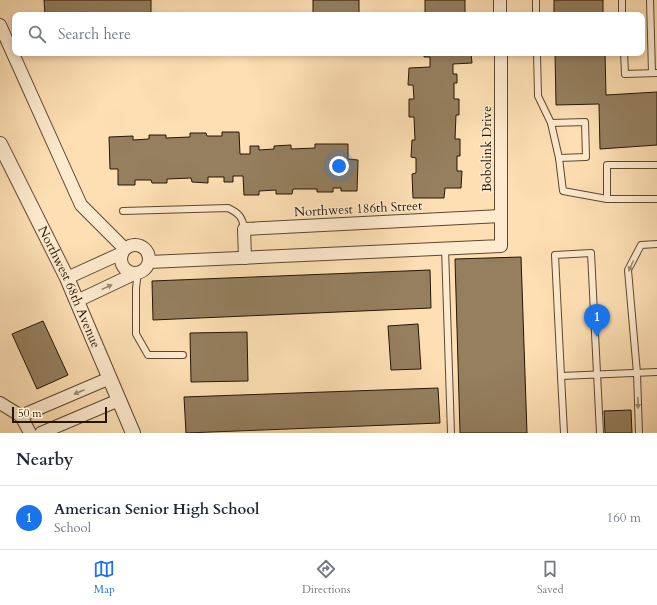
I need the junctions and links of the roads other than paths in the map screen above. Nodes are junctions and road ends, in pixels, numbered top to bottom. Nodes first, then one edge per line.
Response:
1 (500, 0) edge
2 (536, 0) edge
3 (622, 0) edge
4 (650, 0) edge
5 (500, 12) edge
6 (536, 12) edge
7 (622, 12) edge
8 (0, 25) edge
9 (12, 52) edge
10 (14, 56) edge
11 (500, 56) edge
12 (537, 56) edge
13 (624, 56) edge
14 (655, 73) edge
15 (551, 123) junction
16 (0, 144) edge
17 (559, 158) junction
18 (657, 165) edge
19 (607, 199) junction
20 (657, 199) edge
21 (123, 211) dead end
22 (501, 216) junction
23 (244, 230) junction
24 (657, 244) edge
25 (445, 248) junction
26 (124, 251) junction
27 (246, 258) junction
28 (149, 262) junction
29 (137, 273) junction
30 (67, 278) junction
31 (78, 301) junction
32 (183, 356) dead end
33 (657, 372) edge
34 (637, 373) junction
35 (598, 374) junction
36 (562, 376) junction
37 (110, 378) junction
38 (119, 400) junction
39 (0, 403) edge
40 (21, 416) junction
41 (30, 433) edge
42 (41, 433) edge
43 (133, 433) edge
44 (451, 433) edge
45 (564, 433) edge
46 (600, 433) edge
47 (639, 433) edge

1 - 5 street
2 - 6 lane
3 - 7 lane
4 - 14 lane
8 - 9 street
10 - 26 street
11 - 22 street, Bobolink Drive
12 - 15 lane
13 - 14 lane
15 - 17 lane
15 - 17 lane
16 - 30 street, Northwest 68th Avenue
17 - 19 lane
18 - 19 lane
19 - 20 lane
21 - 23 lane
22 - 23 street, Northwest 186th Street
22 - 25 street, Bobolink Drive
23 - 27 street
24 -> 34 lane
25 - 27 street
25 - 44 lane
26 - 28 street
26 - 29 street
26 - 30 street
27 - 28 street
28 - 29 street
31 -> 29 street
29 - 32 lane
30 - 31 street, Northwest 68th Avenue
31 - 37 street, Northwest 68th Avenue
33 - 34 lane
34 - 35 lane
34 -> 47 lane
35 - 36 lane
35 - 36 lane
35 - 46 lane
36 - 45 lane
37 - 38 street, Northwest 68th Avenue
37 -> 40 street
38 - 42 street
38 - 43 street, Northwest 68th Avenue
39 - 40 street
40 - 41 street

